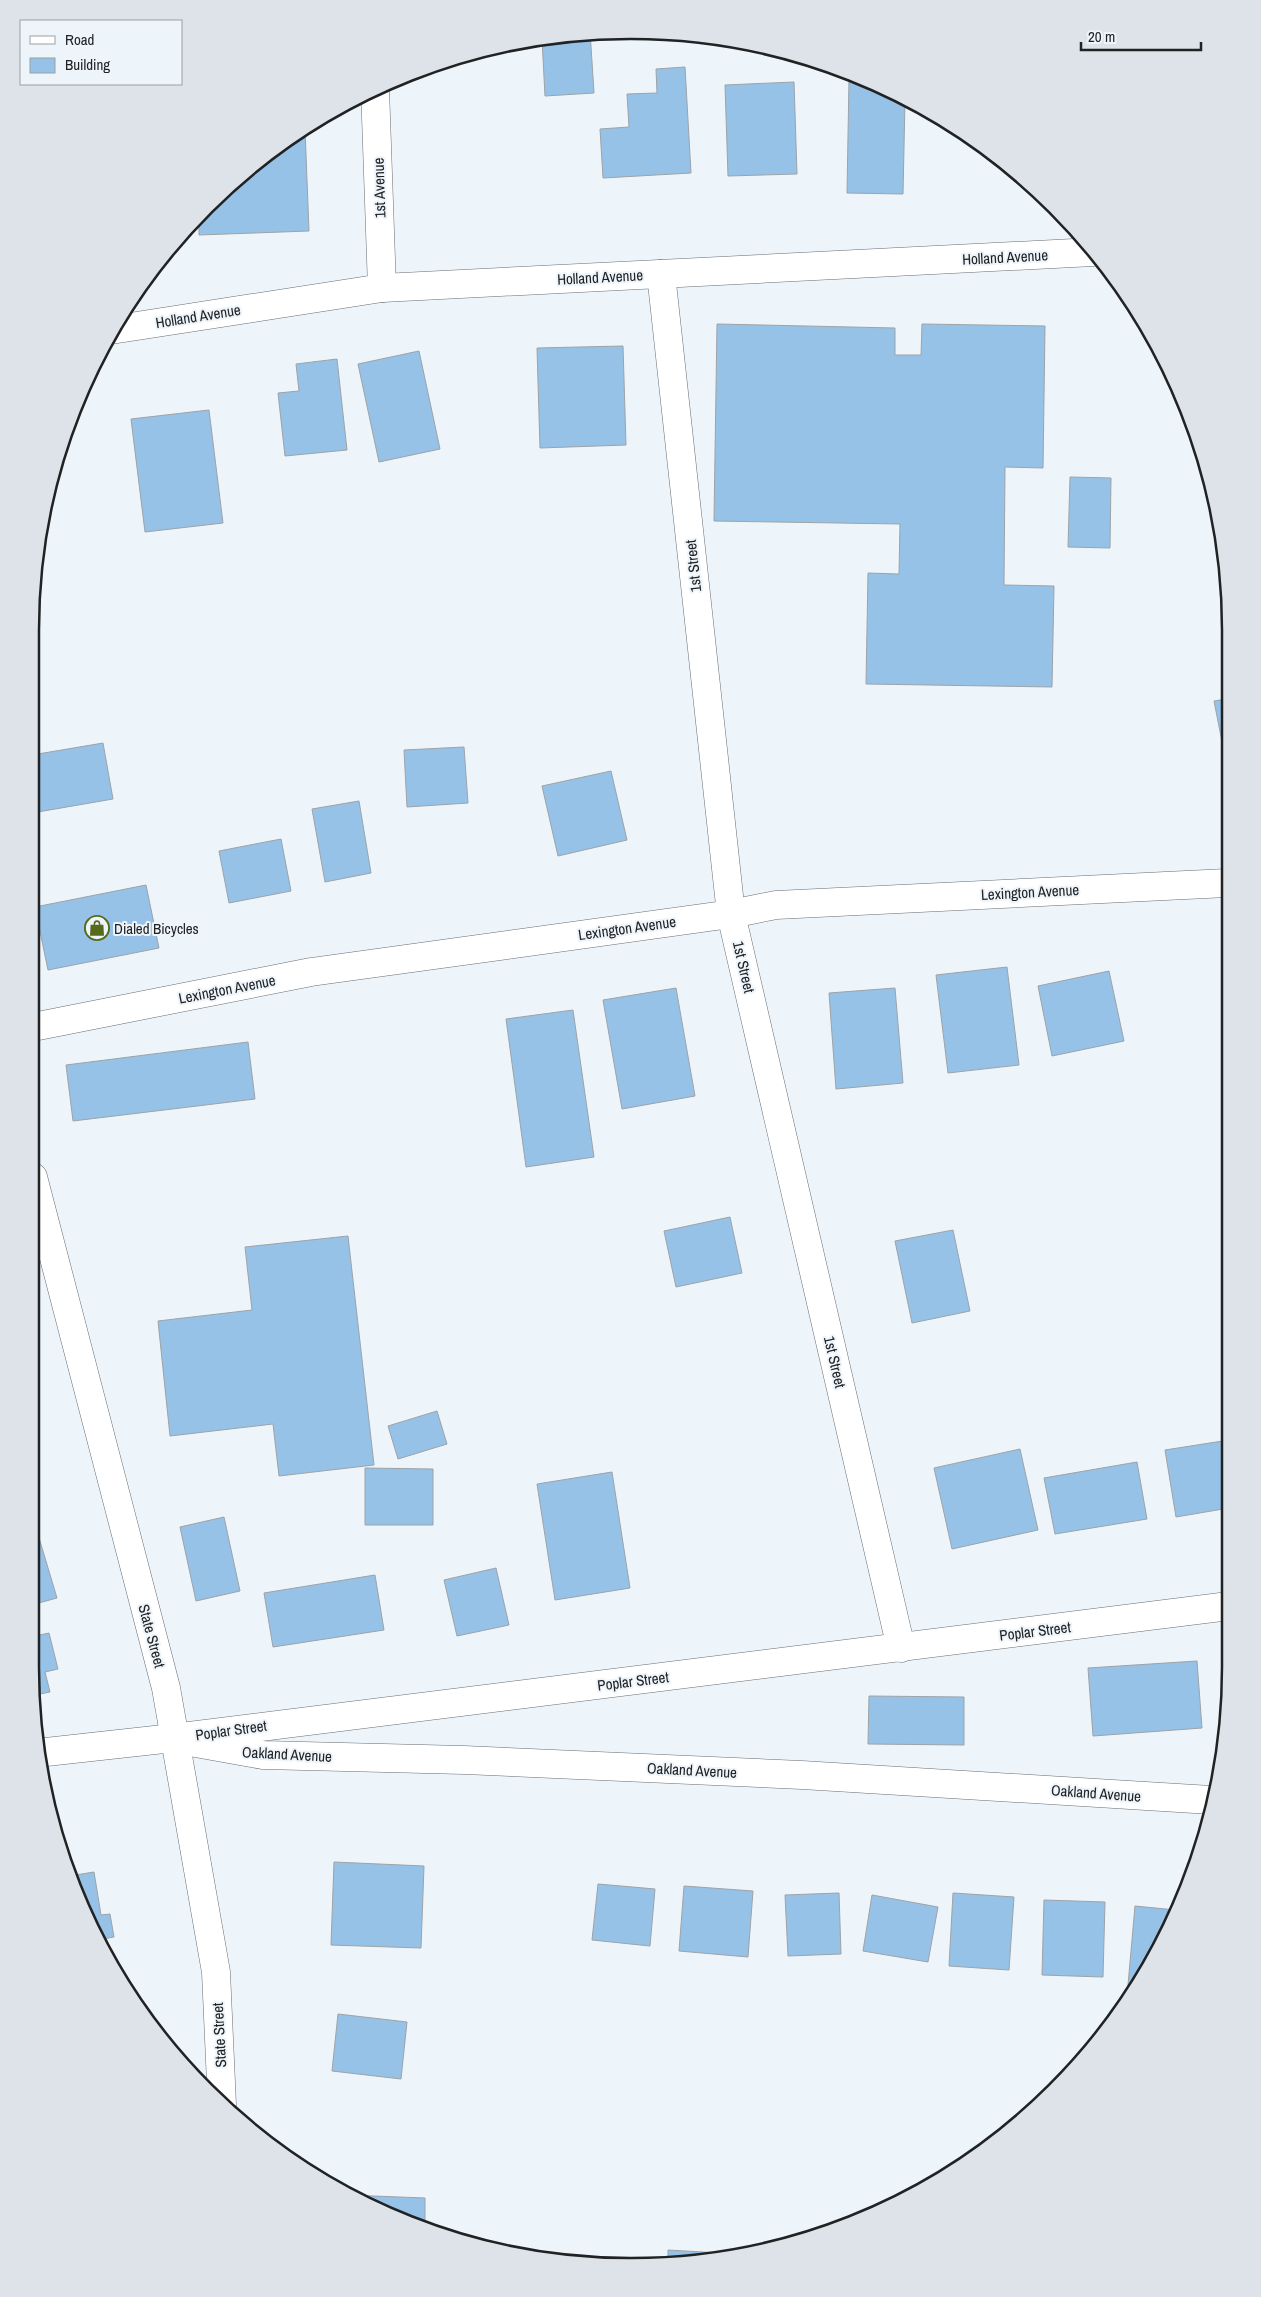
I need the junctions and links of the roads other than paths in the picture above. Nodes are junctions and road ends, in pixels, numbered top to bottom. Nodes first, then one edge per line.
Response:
1 (375, 97) edge
2 (1085, 252) edge
3 (661, 274) junction
4 (382, 288) junction
5 (122, 328) edge
6 (1222, 883) edge
7 (731, 914) junction
8 (39, 1025) edge
9 (39, 1200) edge
10 (1222, 1607) edge
11 (902, 1648) junction
12 (174, 1738) junction
13 (45, 1751) edge
14 (1207, 1800) edge
15 (221, 2094) edge

1 - 4 street, 1st Avenue
2 - 3 street, Holland Avenue
3 - 4 street, Holland Avenue
3 - 7 street, 1st Street
4 - 5 street, Holland Avenue
6 - 7 street, Lexington Avenue
7 - 8 street, Lexington Avenue
7 - 11 street, 1st Street
9 - 12 street, State Street
10 - 11 street, Poplar Street
11 - 12 street, Poplar Street
12 - 13 street, Poplar Street
12 - 14 street, Oakland Avenue
12 - 15 street, State Street

